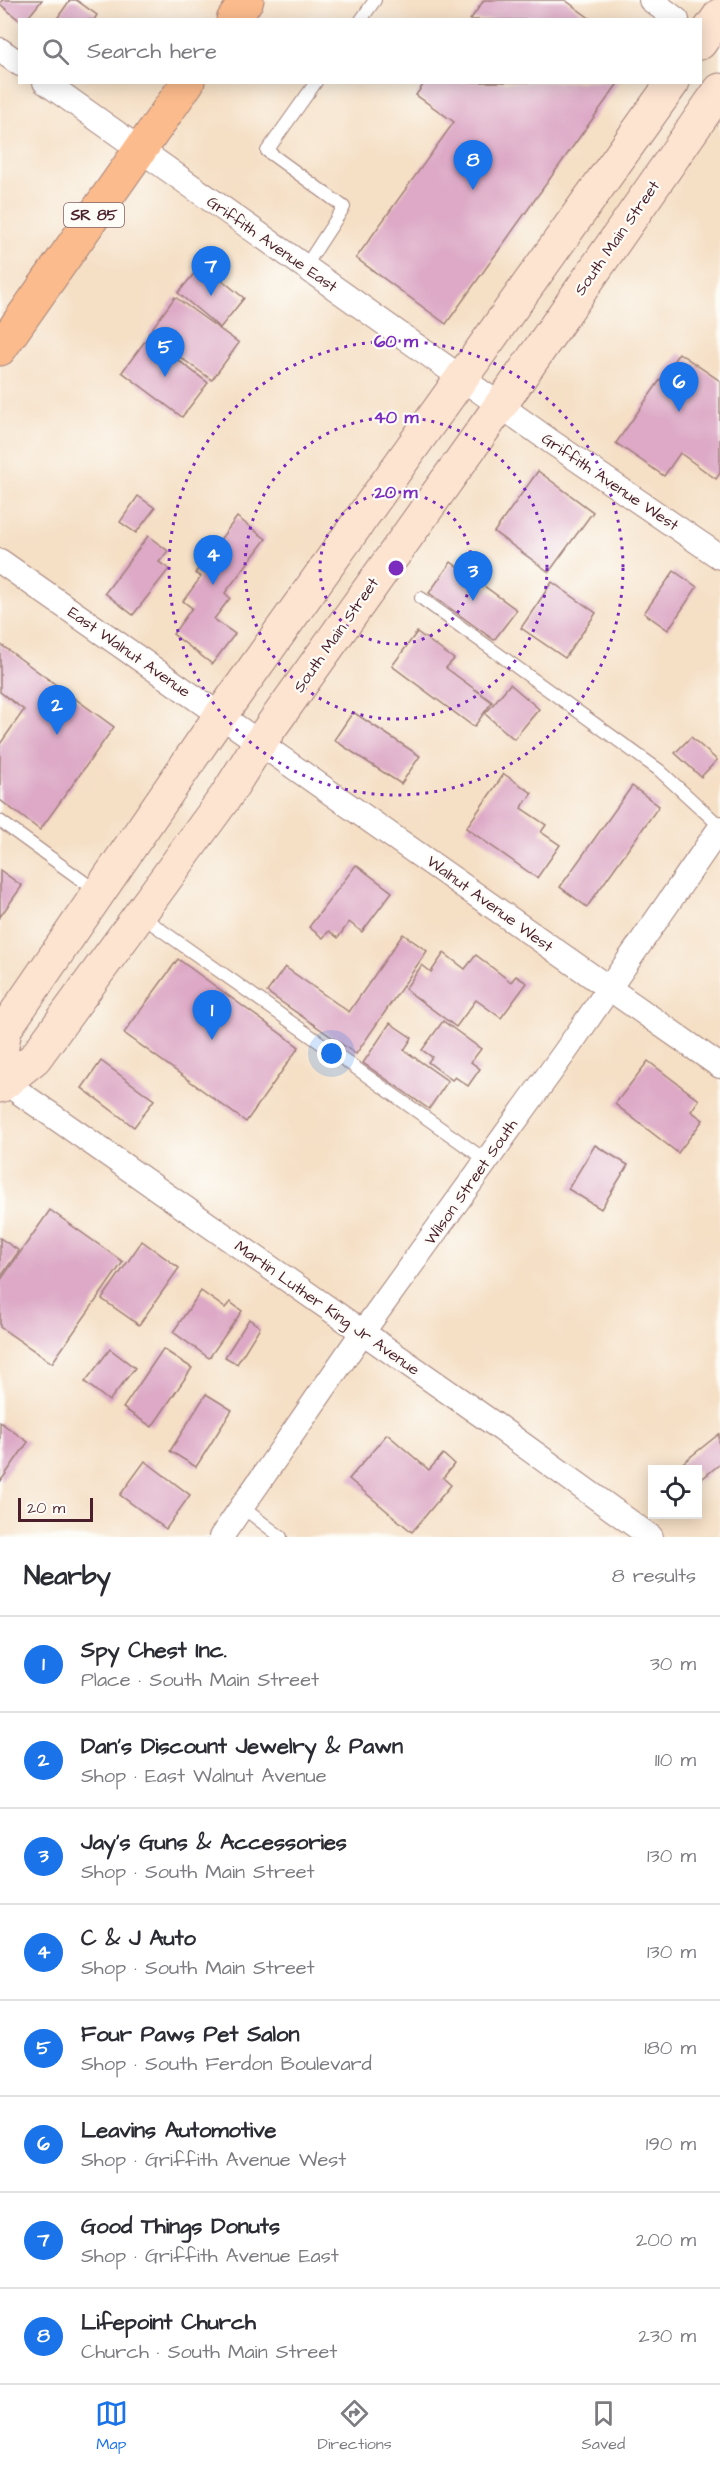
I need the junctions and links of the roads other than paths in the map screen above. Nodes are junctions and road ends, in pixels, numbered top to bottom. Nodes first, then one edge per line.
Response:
1 (247, 0) edge
2 (375, 0) edge
3 (651, 0) edge
4 (234, 18) edge
5 (362, 18) edge
6 (674, 18) edge
7 (0, 50) edge
8 (18, 63) edge
9 (48, 84) edge
10 (187, 84) edge
11 (315, 84) edge
12 (672, 84) edge
13 (720, 90) edge
14 (140, 150) junction
15 (305, 267) junction
16 (0, 349) edge
17 (463, 379) junction
18 (500, 406) junction
19 (720, 557) edge
20 (0, 561) edge
21 (421, 598) dead end
22 (220, 716) junction
23 (260, 742) junction
24 (0, 821) edge
25 (720, 827) edge
26 (99, 892) junction
27 (140, 915) junction
28 (608, 989) junction
29 (720, 1066) edge
30 (1, 1082) edge
31 (487, 1161) junction
32 (362, 1333) junction
33 (242, 1507) junction
34 (221, 1537) edge
35 (281, 1537) edge
36 (651, 1537) edge

1 - 4 main road
2 - 5 lane
3 - 6 street
7 - 8 street
9 - 14 street, Griffith Avenue East
10 - 14 main road, SR 85
11 - 15 lane
12 - 17 street
13 - 18 street, South Main Street
14 - 15 street, Griffith Avenue East
14 - 16 main road, SR 85
15 - 17 street, Griffith Avenue East
17 - 18 street, Griffith Avenue East
17 - 22 street
18 - 19 street, Griffith Avenue West
18 - 23 street, South Main Street
20 - 22 street, East Walnut Avenue
21 - 25 lane
22 - 23 street, East Walnut Avenue
22 - 26 street
23 - 27 street, South Main Street
23 - 28 street, Walnut Avenue West
24 - 26 lane
25 - 28 street, Wilson Street South
26 - 30 street
27 - 30 street, South Main Street
27 - 31 lane
28 - 29 street, Walnut Avenue West
28 - 31 street, Wilson Street South
30 - 32 street, Martin Luther King Jr Avenue
31 - 32 street, Wilson Street South
32 - 33 street, Wilson Street South
32 - 36 street, Martin Luther King Jr Avenue
33 - 34 street, Wilson Street South
33 - 35 lane

